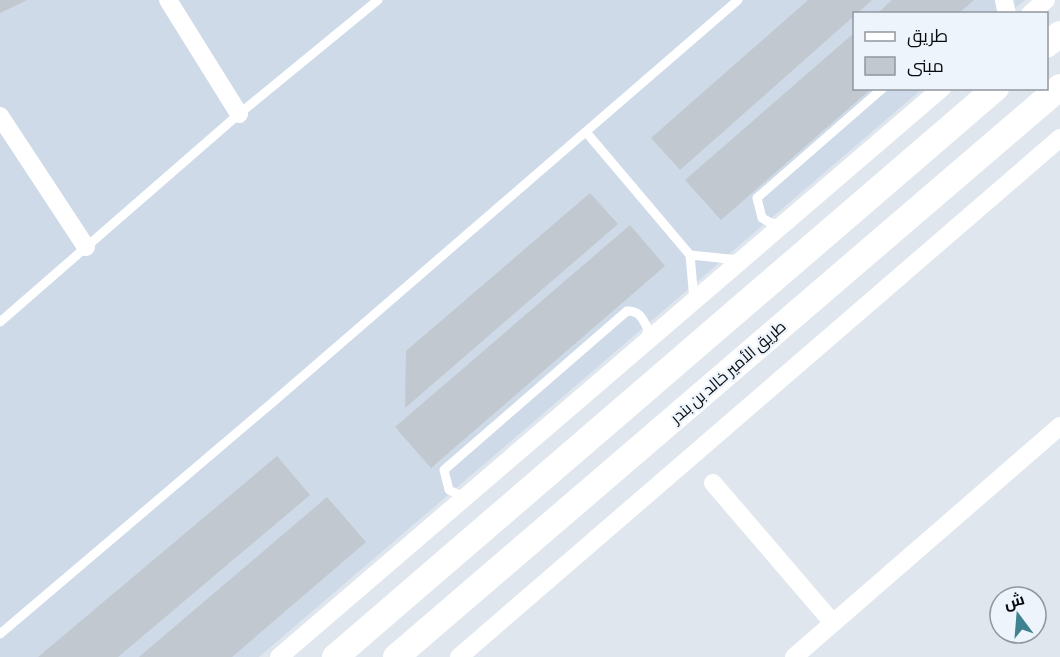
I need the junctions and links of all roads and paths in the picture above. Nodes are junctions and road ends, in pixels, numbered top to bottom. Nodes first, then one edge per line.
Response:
1 (168, 0) edge
2 (378, 0) edge
3 (738, 0) edge
4 (1046, 0) edge
5 (1032, 12) edge
6 (1060, 34) edge
7 (1048, 44) edge
8 (1060, 87) edge
9 (881, 90) edge
10 (940, 90) edge
11 (994, 90) edge
12 (239, 114) junction
13 (0, 116) edge
14 (586, 132) junction
15 (1060, 138) edge
16 (784, 224) junction
17 (86, 247) junction
18 (690, 255) junction
19 (741, 261) junction
20 (694, 300) junction
21 (0, 322) edge
22 (643, 345) junction
23 (1060, 426) edge
24 (713, 483) dead end
25 (464, 497) junction
26 (833, 623) junction
27 (0, 634) edge
28 (279, 657) edge
29 (335, 657) edge
30 (396, 657) edge
31 (459, 657) edge
32 (794, 657) edge

1 - 12 street
2 - 12 lane
3 - 14 lane
4 - 5 street
6 - 7 main road
8 - 30 main road, طريق الأمير خالد بن بندر
9 - 16 lane
10 - 16 street
11 - 29 main road
12 - 17 lane
13 - 17 street
14 - 18 lane
14 - 27 lane
15 - 31 street
16 - 19 street
17 - 21 lane
18 - 19 lane
18 - 20 lane
19 - 20 street
20 - 22 street
22 - 25 street
22 - 25 lane
23 - 26 street
24 - 26 street
25 - 28 street
26 - 32 street

